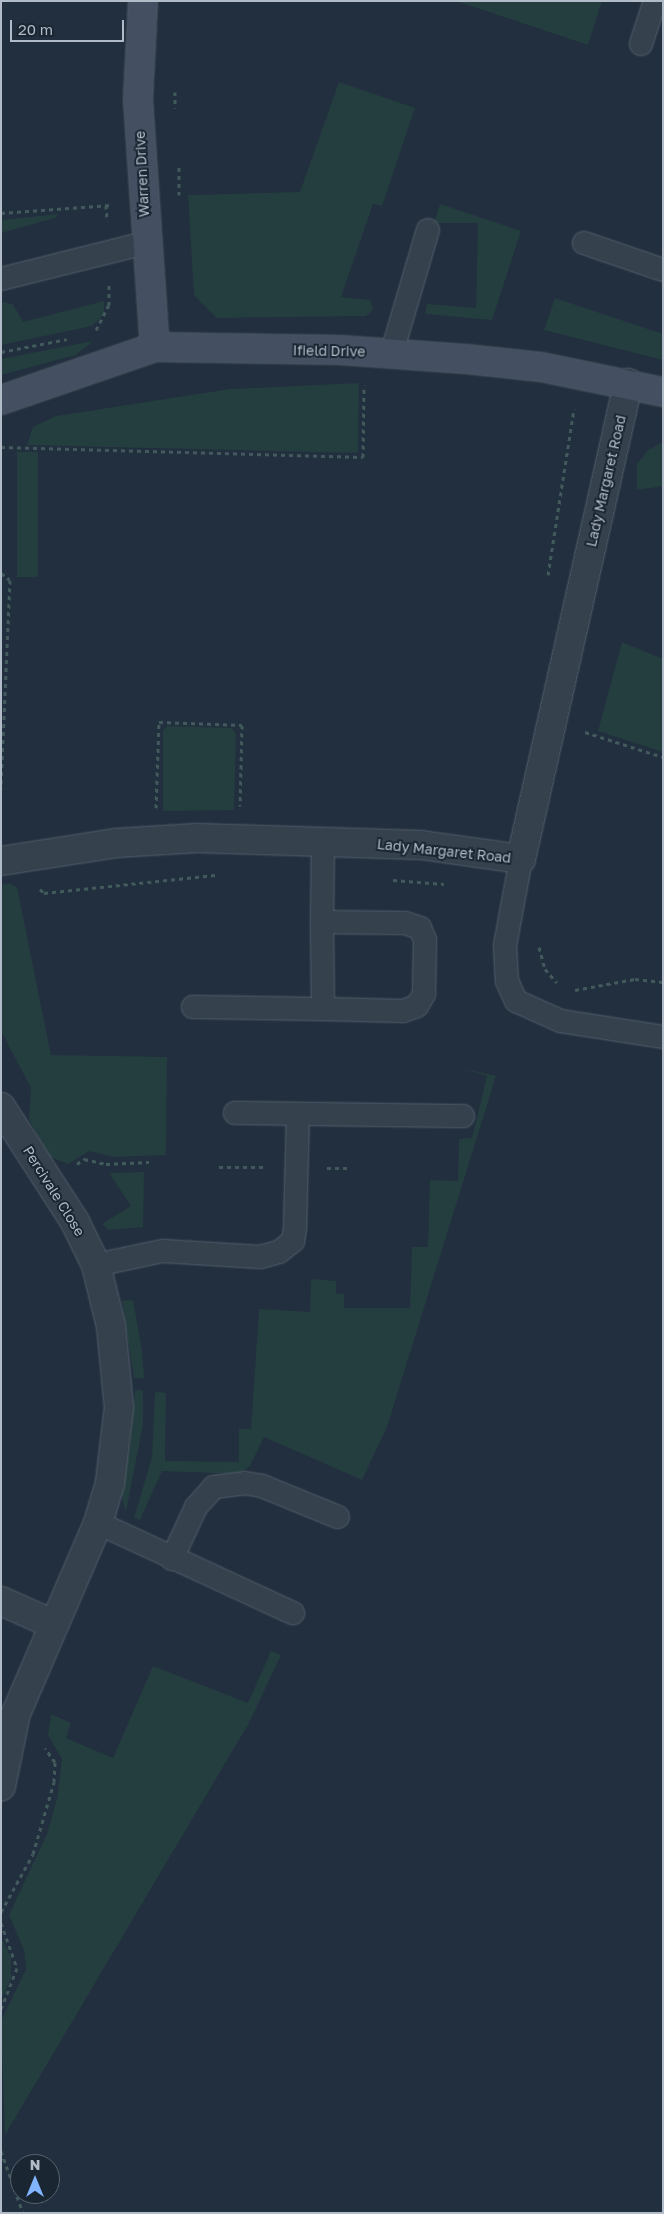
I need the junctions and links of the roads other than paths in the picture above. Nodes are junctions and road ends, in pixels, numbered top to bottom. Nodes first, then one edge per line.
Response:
1 (143, 1) edge
2 (655, 1) edge
3 (642, 44) dead end
4 (428, 230) dead end
5 (145, 243) junction
6 (584, 243) dead end
7 (663, 270) edge
8 (1, 278) edge
9 (155, 347) junction
10 (392, 352) junction
11 (628, 383) junction
12 (663, 392) edge
13 (1, 400) edge
14 (323, 841) junction
15 (521, 859) junction
16 (8, 860) edge
17 (322, 922) junction
18 (193, 1007) dead end
19 (323, 1009) junction
20 (663, 1037) edge
21 (1, 1107) edge
22 (235, 1113) dead end
23 (298, 1114) junction
24 (463, 1116) dead end
25 (96, 1265) junction
26 (338, 1517) dead end
27 (98, 1523) junction
28 (172, 1559) junction
29 (1, 1601) edge
30 (292, 1613) dead end
31 (53, 1624) junction
32 (1, 1786) edge

1 - 5 street, Warren Drive
2 - 3 lane
4 - 10 lane
5 - 8 lane
5 - 9 street, Warren Drive
6 - 7 lane
9 - 10 street, Ifield Drive
9 - 13 street, Ifield Drive
10 - 11 street, Ifield Drive
11 - 12 street, Ifield Drive
11 - 15 street, Lady Margaret Road
14 - 15 street, Lady Margaret Road
14 - 16 street, Lady Margaret Road
14 - 17 lane
15 - 20 lane
17 - 19 lane
17 - 19 lane
18 - 19 lane
21 - 25 street, Percivale Close
22 - 23 lane
23 - 24 lane
23 - 25 lane
25 - 27 street, Percivale Close
26 - 28 lane
27 - 28 lane
27 - 31 street, Percivale Close
28 - 30 lane
29 - 31 street
31 - 32 street, Percivale Close

